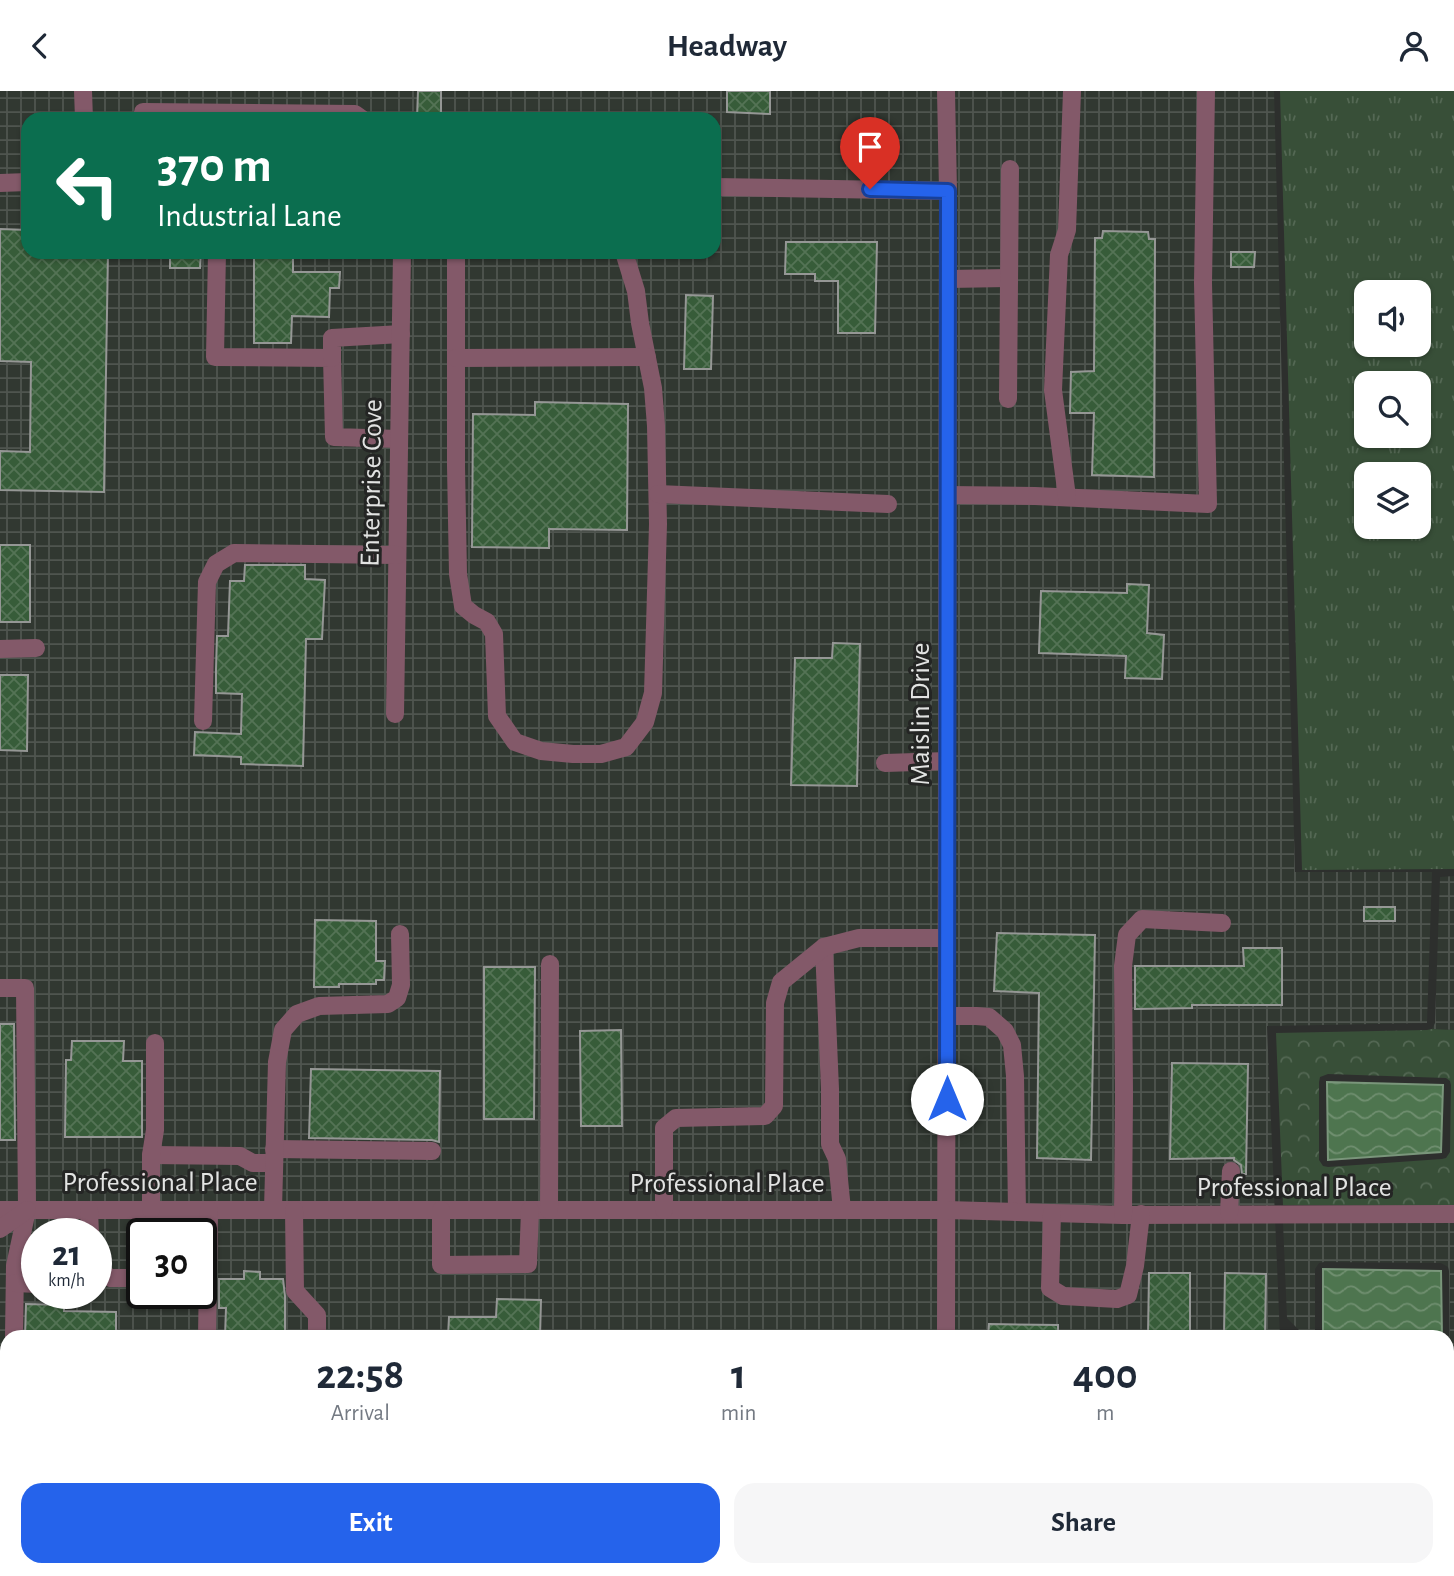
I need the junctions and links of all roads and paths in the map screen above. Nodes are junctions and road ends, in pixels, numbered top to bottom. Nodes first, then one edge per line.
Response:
1 (83, 91) edge
2 (946, 91) edge
3 (1072, 91) edge
4 (1206, 91) edge
5 (83, 112) edge
6 (1010, 169) dead end
7 (21, 182) edge
8 (0, 183) edge
9 (721, 187) edge
10 (948, 191) junction
11 (217, 259) edge
12 (402, 259) edge
13 (456, 259) edge
14 (626, 259) edge
15 (1008, 278) junction
16 (948, 279) junction
17 (401, 334) junction
18 (647, 357) junction
19 (332, 358) junction
20 (456, 358) junction
21 (1008, 399) dead end
22 (399, 439) junction
23 (657, 494) junction
24 (948, 495) junction
25 (1067, 497) junction
26 (888, 504) dead end
27 (397, 555) junction
28 (36, 648) dead end
29 (0, 649) edge
30 (395, 714) dead end
31 (203, 721) dead end
32 (947, 761) junction
33 (885, 763) dead end
34 (1222, 923) dead end
35 (400, 934) dead end
36 (947, 938) junction
37 (824, 947) junction
38 (550, 964) dead end
39 (0, 988) edge
40 (947, 1016) junction
41 (155, 1043) dead end
42 (432, 1151) dead end
43 (151, 1155) junction
44 (274, 1156) junction
45 (1231, 1171) dead end
46 (273, 1209) junction
47 (0, 1210) edge
48 (27, 1210) junction
49 (89, 1210) junction
50 (151, 1210) junction
51 (209, 1210) junction
52 (294, 1210) junction
53 (441, 1210) junction
54 (530, 1210) junction
55 (549, 1210) junction
56 (664, 1210) junction
57 (842, 1210) junction
58 (947, 1210) junction
59 (1017, 1212) junction
60 (1052, 1213) junction
61 (1229, 1213) junction
62 (1454, 1214) edge
63 (1132, 1215) junction
64 (89, 1218) edge
65 (209, 1218) edge
66 (0, 1229) edge
67 (15, 1283) junction
68 (21, 1283) edge
69 (207, 1309) edge
70 (14, 1330) edge
71 (208, 1330) edge
72 (317, 1330) edge
73 (946, 1330) edge

1 - 5 street
2 - 10 street, Maislin Drive
3 - 25 street
4 - 25 street
6 - 15 street
7 - 8 street
9 - 10 street
10 - 16 street, Maislin Drive
11 - 19 street
12 - 17 street, Enterprise Cove
13 - 20 street
14 - 18 street
15 - 16 street
15 - 21 street
16 - 24 street, Maislin Drive
17 - 19 street
17 - 22 street, Enterprise Cove
18 - 20 street
18 - 23 street
19 - 22 street
20 - 23 street
22 - 27 street, Enterprise Cove
23 - 26 street
24 - 25 street
24 - 32 street, Maislin Drive
27 - 30 street, Enterprise Cove
27 - 31 street
28 - 29 street
32 - 33 street
32 - 36 street, Maislin Drive
34 - 63 street
35 - 44 street
36 - 37 street
36 - 40 street, Maislin Drive
37 - 56 street
37 - 57 street
38 - 55 street
39 - 48 street
40 - 58 street, Maislin Drive
40 - 59 street
41 - 43 street
42 - 44 street
43 - 44 street
43 - 50 street
44 - 46 street
45 - 61 street
46 - 51 street, Professional Place
46 - 52 street, Professional Place
47 - 48 street, Professional Place
48 - 49 street, Professional Place
48 - 66 street
48 - 67 street
49 - 50 street, Professional Place
49 - 64 street
50 - 51 street, Professional Place
51 - 65 street
52 - 53 street, Professional Place
52 - 72 street
53 - 54 street, Professional Place
53 - 54 street
54 - 55 street, Professional Place
55 - 56 street, Professional Place
56 - 57 street, Professional Place
57 - 58 street, Professional Place
58 - 59 street, Professional Place
58 - 73 street, Maislin Drive
59 - 60 street, Professional Place
60 - 63 street, Professional Place
60 - 63 street
61 - 62 street, Professional Place
61 - 63 street, Professional Place
67 - 68 street
67 - 70 street
69 - 71 street

